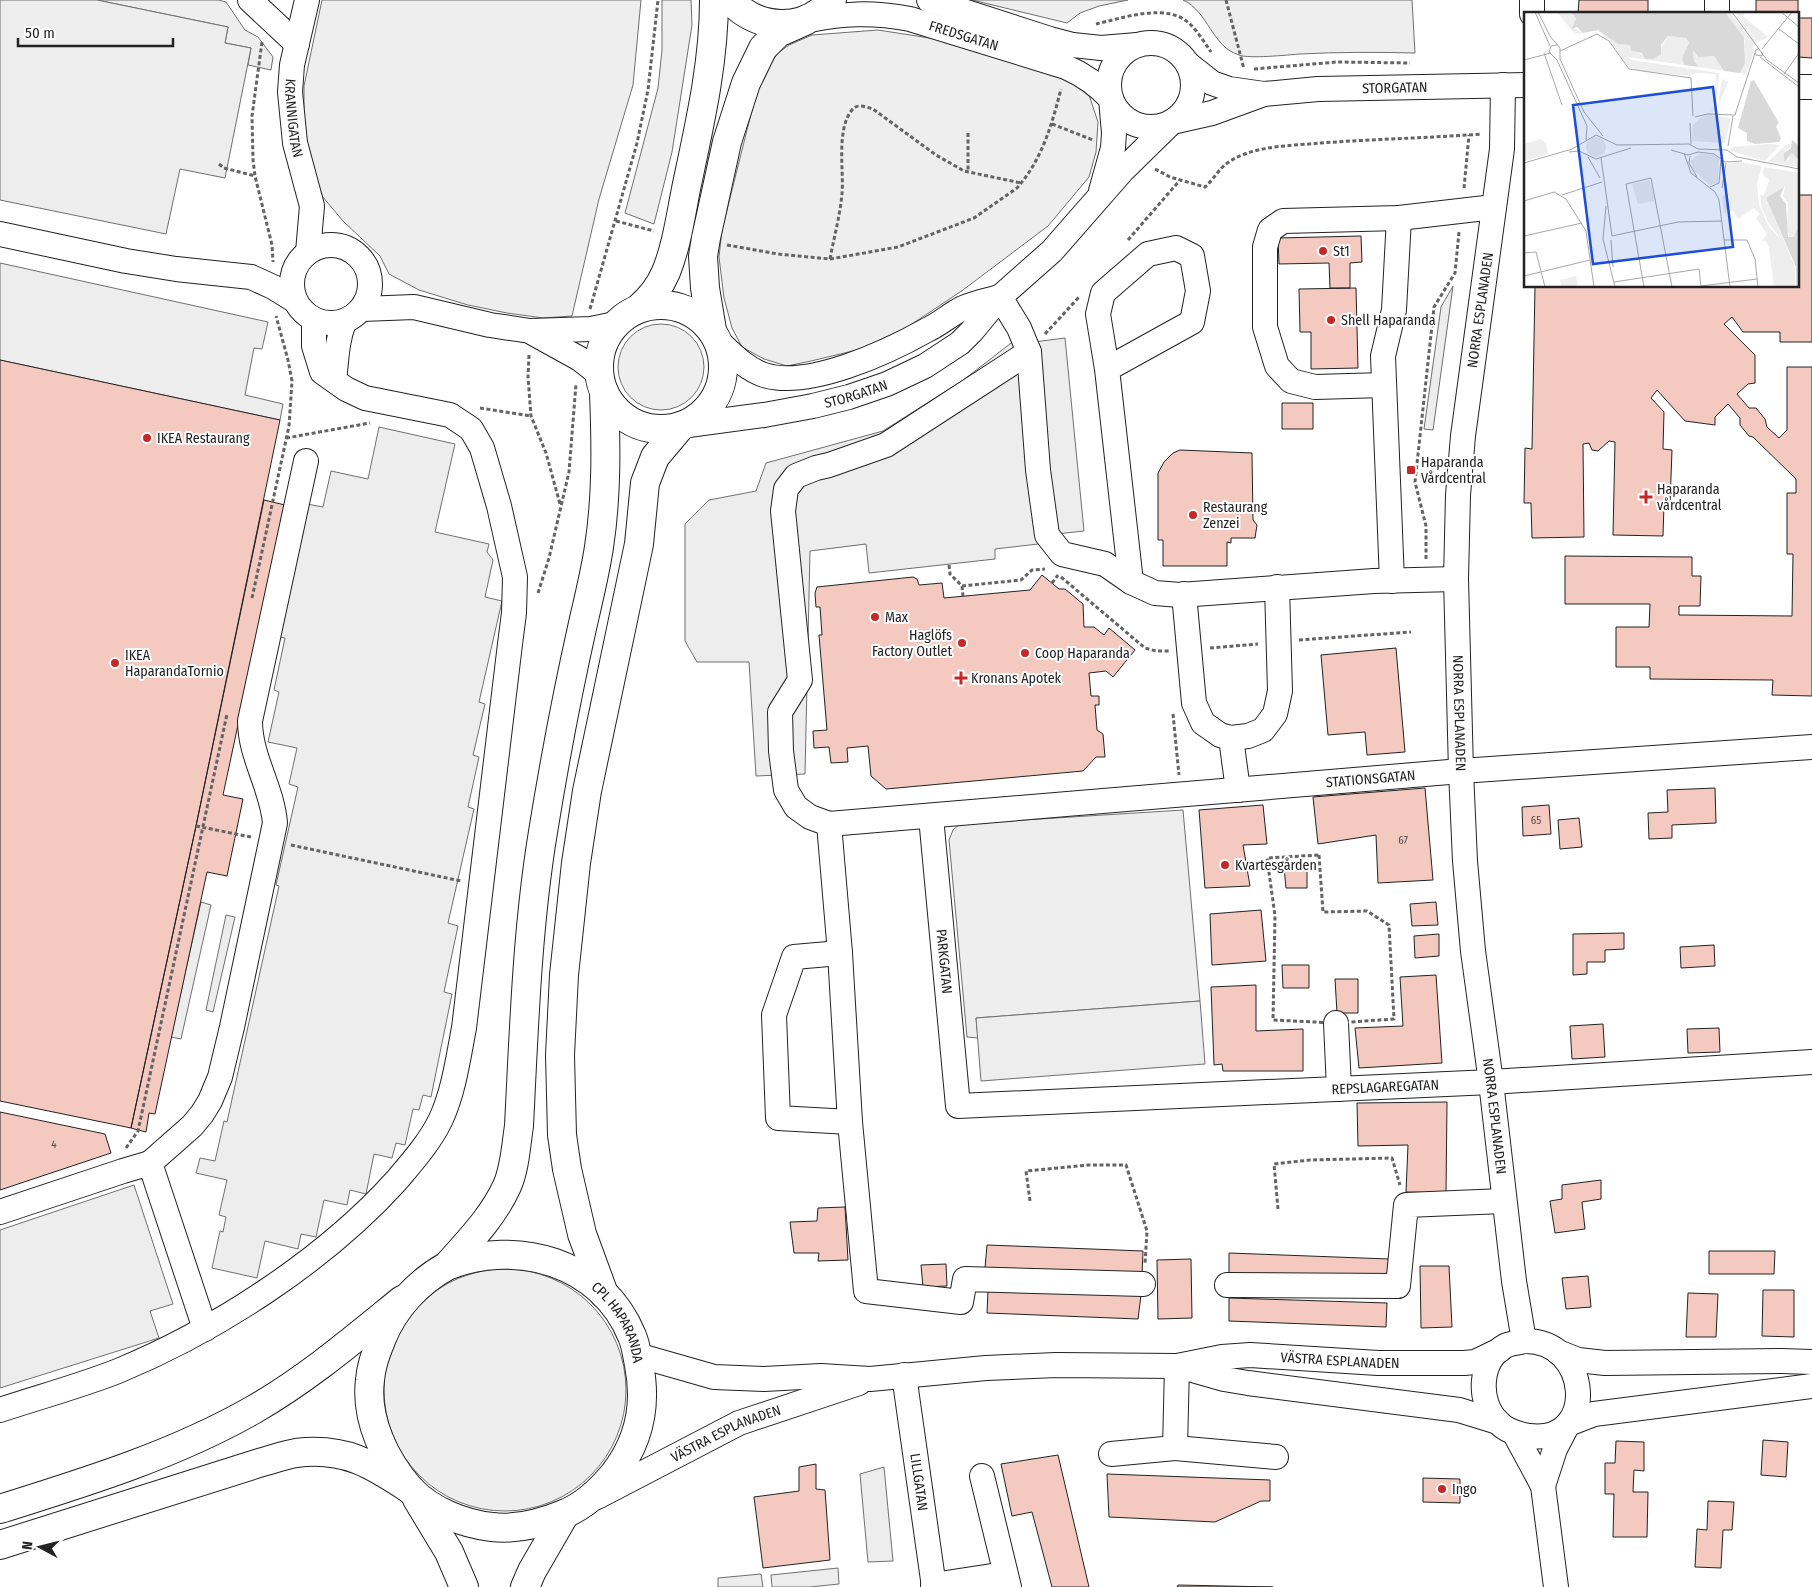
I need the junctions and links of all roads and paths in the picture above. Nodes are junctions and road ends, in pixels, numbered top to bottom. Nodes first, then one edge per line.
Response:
1 (250, 0) edge
2 (307, 0) edge
3 (658, 0) edge
4 (714, 0) edge
5 (730, 0) edge
6 (832, 0) edge
7 (929, 0) edge
8 (1226, 0) edge
9 (268, 18) junction
10 (804, 21) junction
11 (297, 44) junction
12 (1137, 45) junction
13 (1188, 64) junction
14 (1244, 70) dead end
15 (1515, 85) edge
16 (1264, 94) junction
17 (1111, 99) junction
18 (1172, 122) junction
19 (1052, 124) dead end
20 (1502, 132) junction
21 (968, 133) dead end
22 (1469, 135) junction
23 (1113, 148) junction
24 (1135, 158) junction
25 (253, 160) dead end
26 (219, 164) dead end
27 (968, 171) junction
28 (255, 176) dead end
29 (1022, 183) dead end
30 (1100, 196) junction
31 (312, 206) junction
32 (1494, 206) junction
33 (1461, 210) junction
34 (1398, 218) junction
35 (616, 221) junction
36 (660, 232) dead end
37 (0, 234) edge
38 (343, 247) junction
39 (302, 259) junction
40 (830, 259) dead end
41 (252, 277) junction
42 (370, 277) junction
43 (1000, 297) junction
44 (294, 300) junction
45 (414, 308) junction
46 (639, 308) junction
47 (589, 311) dead end
48 (353, 315) junction
49 (314, 320) junction
50 (615, 324) junction
51 (530, 331) junction
52 (715, 335) junction
53 (1029, 352) junction
54 (1107, 369) junction
55 (334, 380) junction
56 (594, 382) junction
57 (1384, 385) junction
58 (680, 426) junction
59 (286, 438) dead end
60 (306, 461) dead end
61 (560, 505) junction
62 (1059, 575) dead end
63 (1456, 579) junction
64 (1426, 580) junction
65 (1392, 581) junction
66 (1131, 582) junction
67 (1052, 583) dead end
68 (962, 586) dead end
69 (1277, 587) junction
70 (1184, 594) junction
71 (963, 596) dead end
72 (536, 598) dead end
73 (250, 604) dead end
74 (228, 711) dead end
75 (1231, 738) junction
76 (1812, 748) edge
77 (1461, 771) junction
78 (1238, 790) junction
79 (930, 816) junction
80 (829, 824) junction
81 (196, 826) dead end
82 (203, 827) junction
83 (272, 841) junction
84 (481, 886) junction
85 (840, 953) junction
86 (1336, 1023) junction
87 (1812, 1062) edge
88 (1491, 1082) junction
89 (1339, 1089) junction
90 (958, 1106) joint
91 (850, 1122) junction
92 (124, 1151) dead end
93 (150, 1164) junction
94 (1030, 1201) dead end
95 (1504, 1201) junction
96 (1406, 1205) junction
97 (1278, 1208) dead end
98 (0, 1212) edge
99 (447, 1266) junction
100 (1143, 1284) joint
101 (1227, 1285) dead end
102 (417, 1288) junction
103 (604, 1294) junction
104 (205, 1329) junction
105 (1524, 1341) junction
106 (1500, 1350) junction
107 (1558, 1352) junction
108 (637, 1355) junction
109 (1812, 1362) edge
110 (1177, 1366) junction
111 (904, 1375) junction
112 (870, 1379) junction
113 (1812, 1386) edge
114 (0, 1410) edge
115 (1568, 1424) junction
116 (1506, 1428) junction
117 (1175, 1448) junction
118 (1111, 1454) dead end
119 (1276, 1457) dead end
120 (982, 1476) dead end
121 (1543, 1486) junction
122 (412, 1491) junction
123 (588, 1501) junction
124 (0, 1509) edge
125 (565, 1514) junction
126 (0, 1545) edge
127 (1007, 1580) edge
128 (934, 1586) edge
129 (464, 1587) edge
130 (525, 1587) edge
131 (1556, 1587) edge

1 - 9 street
2 - 11 street, KRANNIGATAN
3 - 35 path
4 - 46 main road
5 - 10 main road
6 - 10 main road
7 - 12 street, FREDSGATAN
8 - 14 path
9 - 11 street
9 - 25 path
10 - 17 street, FREDSGATAN
10 - 52 main road
11 - 31 street, KRANNIGATAN
12 - 13 street, STORGATAN
12 - 17 street, STORGATAN
13 - 16 street, STORGATAN
13 - 18 street, STORGATAN
15 - 16 street, STORGATAN
15 - 20 street, NORRA ESPLANADEN
16 - 18 street, STORGATAN
17 - 18 street, STORGATAN
17 - 23 street, STORGATAN
18 - 24 street, STORGATAN
19 - 23 path
20 - 22 path
20 - 32 street, NORRA ESPLANADEN
21 - 27 path
22 - 24 path
22 - 33 path
23 - 30 street, STORGATAN
24 - 30 street, STORGATAN
26 - 28 path
27 - 29 path
27 - 40 path
30 - 43 street, STORGATAN
31 - 38 street, KRANNIGATAN
31 - 39 street, KRANNIGATAN
32 - 33 street
32 - 63 street, NORRA ESPLANADEN
33 - 34 street
33 - 64 path
34 - 57 street
34 - 57 street
35 - 36 path
35 - 47 path
37 - 41 street
38 - 39 street
38 - 42 street
39 - 41 street
39 - 44 street
41 - 44 street
42 - 45 street
42 - 48 street
43 - 52 street, STORGATAN
43 - 53 street
43 - 58 street, STORGATAN
44 - 49 street
45 - 48 street
45 - 51 street
46 - 50 main road
46 - 52 main road
48 - 49 street
48 - 55 street
49 - 55 street
50 - 51 street
50 - 56 main road
51 - 56 street
51 - 61 path
52 - 58 main road
53 - 66 street
53 - 80 street
54 - 54 street
54 - 66 street
55 - 84 street
56 - 58 main road
56 - 61 path
56 - 99 main road
57 - 65 street
58 - 103 main road
59 - 73 path
60 - 83 street
61 - 72 path
62 - 67 path
63 - 64 street
63 - 77 street, NORRA ESPLANADEN
64 - 65 street
65 - 69 street
66 - 70 street
68 - 71 path
69 - 70 street
69 - 75 street
70 - 75 street
74 - 82 path
75 - 78 street
76 - 77 street, STATIONSGATAN
77 - 78 street, STATIONSGATAN
77 - 88 street, NORRA ESPLANADEN
78 - 79 street, STATIONSGATAN
79 - 80 street, STATIONSGATAN
79 - 90 street, PARKGATAN
80 - 85 street
81 - 82 path
82 - 83 path
82 - 92 path
83 - 84 path
83 - 93 street
84 - 104 street
85 - 91 street
85 - 91 street
86 - 86 path
86 - 89 street
87 - 88 street, REPSLAGAREGATAN
88 - 89 street, REPSLAGAREGATAN
88 - 95 street, NORRA ESPLANADEN
89 - 90 street, REPSLAGAREGATAN
91 - 100 street
93 - 98 street
93 - 104 street
94 - 100 path
95 - 96 street
95 - 105 street, NORRA ESPLANADEN
96 - 97 path
96 - 101 street
99 - 102 main road
99 - 103 main road, CPL HAPARANDA
102 - 122 main road
102 - 124 main road
103 - 108 main road, CPL HAPARANDA
104 - 114 street
105 - 106 street
105 - 107 street
106 - 110 street, VÄSTRA ESPLANADEN
106 - 116 street
107 - 109 street
107 - 115 street
108 - 112 street, VÄSTRA ESPLANADEN
108 - 123 main road, CPL HAPARANDA
110 - 111 street, VÄSTRA ESPLANADEN
110 - 116 street, VÄSTRA ESPLANADEN
110 - 117 street
111 - 112 street, VÄSTRA ESPLANADEN
111 - 128 street, LILLGATAN
112 - 123 street, VÄSTRA ESPLANADEN
113 - 115 street
115 - 116 street
115 - 121 street
116 - 121 street
117 - 118 street
117 - 119 street
120 - 127 street
121 - 131 street
122 - 125 main road
122 - 126 main road
122 - 129 main road
123 - 125 main road, CPL HAPARANDA
125 - 130 main road
127 - 128 street

